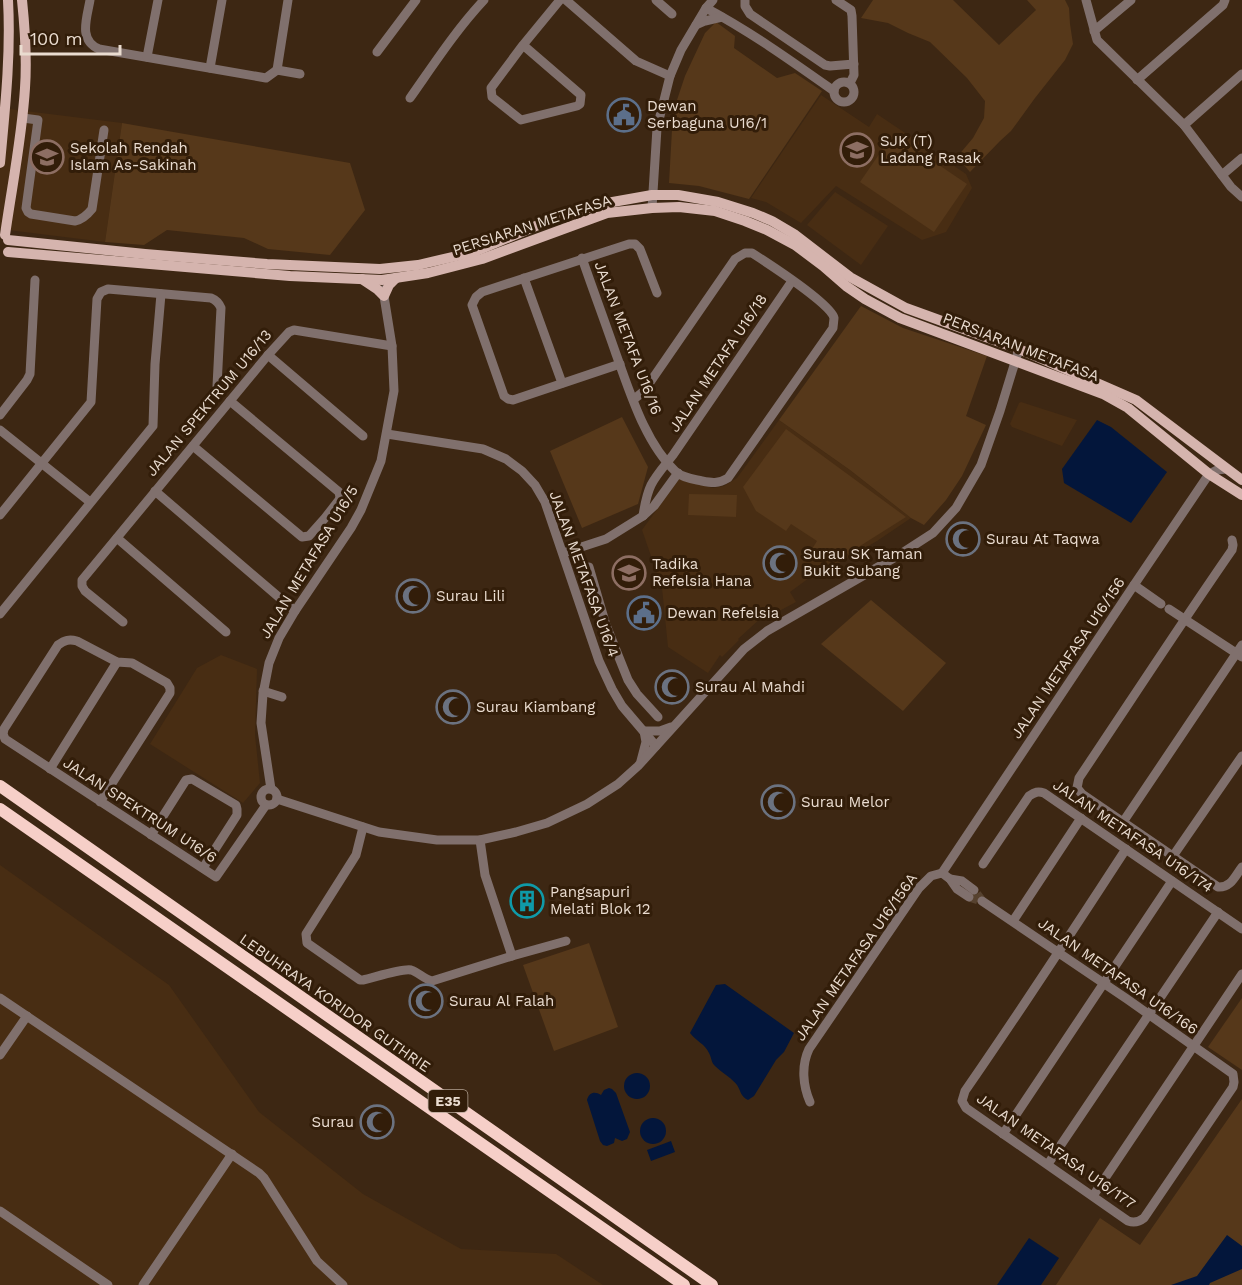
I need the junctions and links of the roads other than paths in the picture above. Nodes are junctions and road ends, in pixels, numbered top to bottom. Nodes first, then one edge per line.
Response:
1 (8, 0) edge
2 (22, 0) edge
3 (90, 0) edge
4 (158, 0) edge
5 (222, 0) edge
6 (288, 0) edge
7 (416, 0) edge
8 (484, 0) edge
9 (560, 0) edge
10 (566, 0) edge
11 (656, 0) edge
12 (719, 0) edge
13 (745, 0) edge
14 (836, 0) edge
15 (1086, 0) edge
16 (1131, 0) edge
17 (1225, 0) edge
18 (710, 4) edge
19 (672, 14) dead end
20 (724, 18) junction
21 (696, 25) junction
22 (1094, 31) junction
23 (523, 45) junction
24 (377, 52) dead end
25 (147, 57) junction
26 (854, 64) junction
27 (210, 68) junction
28 (277, 70) junction
29 (300, 74) dead end
30 (1242, 74) edge
31 (670, 76) junction
32 (1137, 80) junction
33 (850, 83) junction
34 (834, 91) junction
35 (410, 98) dead end
36 (2, 115) edge
37 (23, 118) junction
38 (1184, 125) junction
39 (104, 130) dead end
40 (1242, 158) edge
41 (0, 163) edge
42 (1222, 175) junction
43 (652, 195) junction
44 (1242, 197) edge
45 (652, 208) junction
46 (4, 236) edge
47 (4, 256) edge
48 (582, 258) junction
49 (367, 268) junction
50 (396, 278) junction
51 (524, 278) junction
52 (362, 279) junction
53 (35, 280) dead end
54 (382, 280) junction
55 (792, 281) junction
56 (657, 293) dead end
57 (160, 294) junction
58 (384, 296) junction
59 (392, 346) junction
60 (1019, 349) junction
61 (268, 356) junction
62 (1015, 362) junction
63 (620, 364) junction
64 (562, 383) junction
65 (217, 386) dead end
66 (633, 400) junction
67 (230, 401) junction
68 (0, 415) edge
69 (0, 430) edge
70 (387, 434) junction
71 (363, 436) dead end
72 (193, 446) junction
73 (1211, 457) junction
74 (667, 462) junction
75 (43, 464) junction
76 (1226, 469) junction
77 (678, 473) junction
78 (1209, 474) junction
79 (653, 480) junction
80 (1242, 480) edge
81 (667, 488) junction
82 (155, 491) junction
83 (1242, 495) edge
84 (90, 502) junction
85 (0, 515) edge
86 (643, 516) junction
87 (117, 538) junction
88 (1232, 540) dead end
89 (563, 553) junction
90 (572, 579) junction
91 (1134, 585) junction
92 (597, 593) junction
93 (578, 598) junction
94 (295, 611) junction
95 (0, 614) edge
96 (1184, 619) junction
97 (123, 622) dead end
98 (606, 625) junction
99 (589, 630) junction
100 (226, 632) dead end
101 (1242, 645) edge
102 (1239, 655) edge
103 (117, 662) junction
104 (263, 691) junction
105 (637, 694) junction
106 (282, 697) dead end
107 (622, 706) junction
108 (658, 717) dead end
109 (675, 725) junction
110 (644, 731) junction
111 (656, 746) junction
112 (1242, 756) edge
113 (640, 763) junction
114 (50, 769) junction
115 (0, 786) edge
116 (271, 789) junction
117 (277, 799) junction
118 (100, 802) junction
119 (266, 805) junction
120 (0, 809) edge
121 (1081, 818) junction
122 (1123, 822) junction
123 (363, 827) junction
124 (151, 835) junction
125 (480, 840) junction
126 (1126, 849) junction
127 (1173, 856) junction
128 (983, 864) dead end
129 (1242, 867) edge
130 (203, 868) junction
131 (946, 876) junction
132 (1172, 881) junction
133 (971, 893) dead end
134 (982, 901) dead end
135 (1218, 912) junction
136 (1012, 921) junction
137 (1242, 928) edge
138 (566, 940) dead end
139 (1058, 953) junction
140 (512, 956) junction
141 (1242, 974) edge
142 (1104, 983) junction
143 (0, 998) edge
144 (1150, 1015) junction
145 (27, 1016) junction
146 (1194, 1046) junction
147 (0, 1055) edge
148 (810, 1102) dead end
149 (1003, 1134) junction
150 (232, 1154) junction
151 (1048, 1164) junction
152 (1093, 1196) junction
153 (0, 1211) edge
154 (1136, 1222) joint
155 (108, 1285) edge
156 (142, 1285) edge
157 (343, 1285) edge
158 (684, 1285) edge
159 (712, 1285) edge

1 - 36 main road
2 - 37 main road
3 - 25 street
4 - 25 street
5 - 27 street
6 - 28 street
7 - 24 street
8 - 35 street
9 - 23 street
10 - 31 street
11 - 19 street
12 - 20 street
13 - 26 street
14 - 26 street
15 - 22 street
16 - 22 street
17 - 32 street
18 - 20 street
18 - 21 street
20 - 21 street
20 - 34 street
21 - 31 street
22 - 32 street
23 - 23 street
25 - 27 street
26 - 33 street
27 - 28 street
28 - 29 street
30 - 38 street
31 - 43 street
32 - 38 street
33 - 34 street
33 - 34 street
36 - 41 main road
37 - 39 street
37 - 46 main road
38 - 42 street
40 - 42 street
42 - 44 street
43 - 45 street
43 - 49 main road, PERSIARAN METAFASA
43 - 60 main road, PERSIARAN METAFASA
45 - 50 main road, PERSIARAN METAFASA
45 - 62 main road, PERSIARAN METAFASA
46 - 47 main road
46 - 49 main road, PERSIARAN METAFASA
47 - 52 main road, PERSIARAN METAFASA
48 - 51 street
48 - 56 street
48 - 63 street, JALAN METAFA U16/16
49 - 54 main road
50 - 54 main road, PERSIARAN METAFASA
50 - 58 main road
51 - 64 street
51 - 64 street
52 - 54 main road, PERSIARAN METAFASA
52 - 58 main road
53 - 68 street
54 - 58 street, JALAN METAFASA U16/5
55 - 66 street
55 - 74 street, JALAN METAFA U16/18
55 - 77 street, JALAN METAFA U16/16
57 - 65 street
57 - 75 street
57 - 84 street
58 - 59 street, JALAN METAFASA U16/5
59 - 61 street, JALAN SPEKTRUM U16/13
59 - 70 street, JALAN METAFASA U16/5
60 - 62 street
60 - 73 main road, PERSIARAN METAFASA
61 - 67 street, JALAN SPEKTRUM U16/13
61 - 71 street
62 - 78 main road, PERSIARAN METAFASA
62 - 109 street
63 - 64 street
63 - 66 street, JALAN METAFA U16/16
66 - 74 street, JALAN METAFA U16/16
67 - 72 street, JALAN SPEKTRUM U16/13
67 - 72 street
69 - 75 street
70 - 89 street, JALAN METAFASA U16/4
70 - 94 street, JALAN METAFASA U16/5
72 - 82 street, JALAN SPEKTRUM U16/13
73 - 76 main road, PERSIARAN METAFASA
73 - 78 street
74 - 77 street, JALAN METAFA U16/16
74 - 79 street, JALAN METAFA U16/18
75 - 84 street
75 - 85 street
76 - 78 street
76 - 80 main road, PERSIARAN METAFASA
77 - 81 street
78 - 83 main road, PERSIARAN METAFASA
78 - 91 street, JALAN METAFASA U16/156
79 - 81 street
79 - 86 street
81 - 86 street
82 - 87 street, JALAN SPEKTRUM U16/13
82 - 94 street, JALAN SPEKTRUM U16/13
84 - 95 street
86 - 89 street
87 - 97 street, JALAN SPEKTRUM U16/13
87 - 100 street
88 - 96 street
89 - 90 street, JALAN METAFASA U16/4
90 - 92 street, JALAN METAFASA U16/4
90 - 93 street, JALAN METAFASA U16/4
91 - 96 street
91 - 131 street, JALAN METAFASA U16/156
92 - 93 street
92 - 98 street, JALAN METAFASA U16/4
93 - 99 street, JALAN METAFASA U16/4
94 - 104 street, JALAN METAFASA U16/5
96 - 102 street
96 - 122 street
98 - 99 street
98 - 105 street, JALAN METAFASA U16/4
99 - 107 street, JALAN METAFASA U16/4
101 - 102 street
102 - 122 street
103 - 114 street
103 - 114 street, JALAN SPEKTRUM U16/6
103 - 118 street
104 - 106 street
104 - 116 street, JALAN METAFASA U16/5
105 - 107 street
105 - 108 street, JALAN METAFASA U16/4
107 - 110 street, JALAN METAFASA U16/4
109 - 110 street
109 - 111 street
110 - 111 street, JALAN METAFASA U16/4
110 - 113 street
111 - 113 street
112 - 127 street
113 - 125 street
114 - 118 street, JALAN SPEKTRUM U16/6
115 - 159 highway, LEBUHRAYA KORIDOR GUTHRIE / E35
116 - 117 street
116 - 119 street
117 - 119 street
117 - 123 street
118 - 124 street, JALAN SPEKTRUM U16/6
119 - 130 street, JALAN SPEKTRUM U16/6
120 - 158 highway, E35
121 - 126 street, JALAN METAFASA U16/174
121 - 128 street, JALAN METAFASA U16/174
121 - 136 street
122 - 127 street
123 - 125 street
123 - 140 street
124 - 130 street, JALAN SPEKTRUM U16/6
124 - 130 street
125 - 140 street
126 - 132 street, JALAN METAFASA U16/174
126 - 139 street
127 - 129 street
131 - 133 street
131 - 148 street, JALAN METAFASA U16/156A
132 - 135 street, JALAN METAFASA U16/174
132 - 142 street
134 - 136 street, JALAN METAFASA U16/166
135 - 137 street, JALAN METAFASA U16/174
135 - 144 street
136 - 139 street, JALAN METAFASA U16/166
138 - 140 street
139 - 142 street, JALAN METAFASA U16/166
139 - 149 street, JALAN METAFASA U16/177
141 - 146 street
142 - 144 street, JALAN METAFASA U16/166
142 - 149 street
143 - 145 street
144 - 146 street, JALAN METAFASA U16/166
144 - 151 street
145 - 147 street
145 - 150 street
146 - 152 street
146 - 154 street, JALAN METAFASA U16/166
149 - 151 street, JALAN METAFASA U16/177
150 - 156 street
150 - 157 street
151 - 152 street, JALAN METAFASA U16/177
152 - 154 street, JALAN METAFASA U16/177
153 - 155 street

